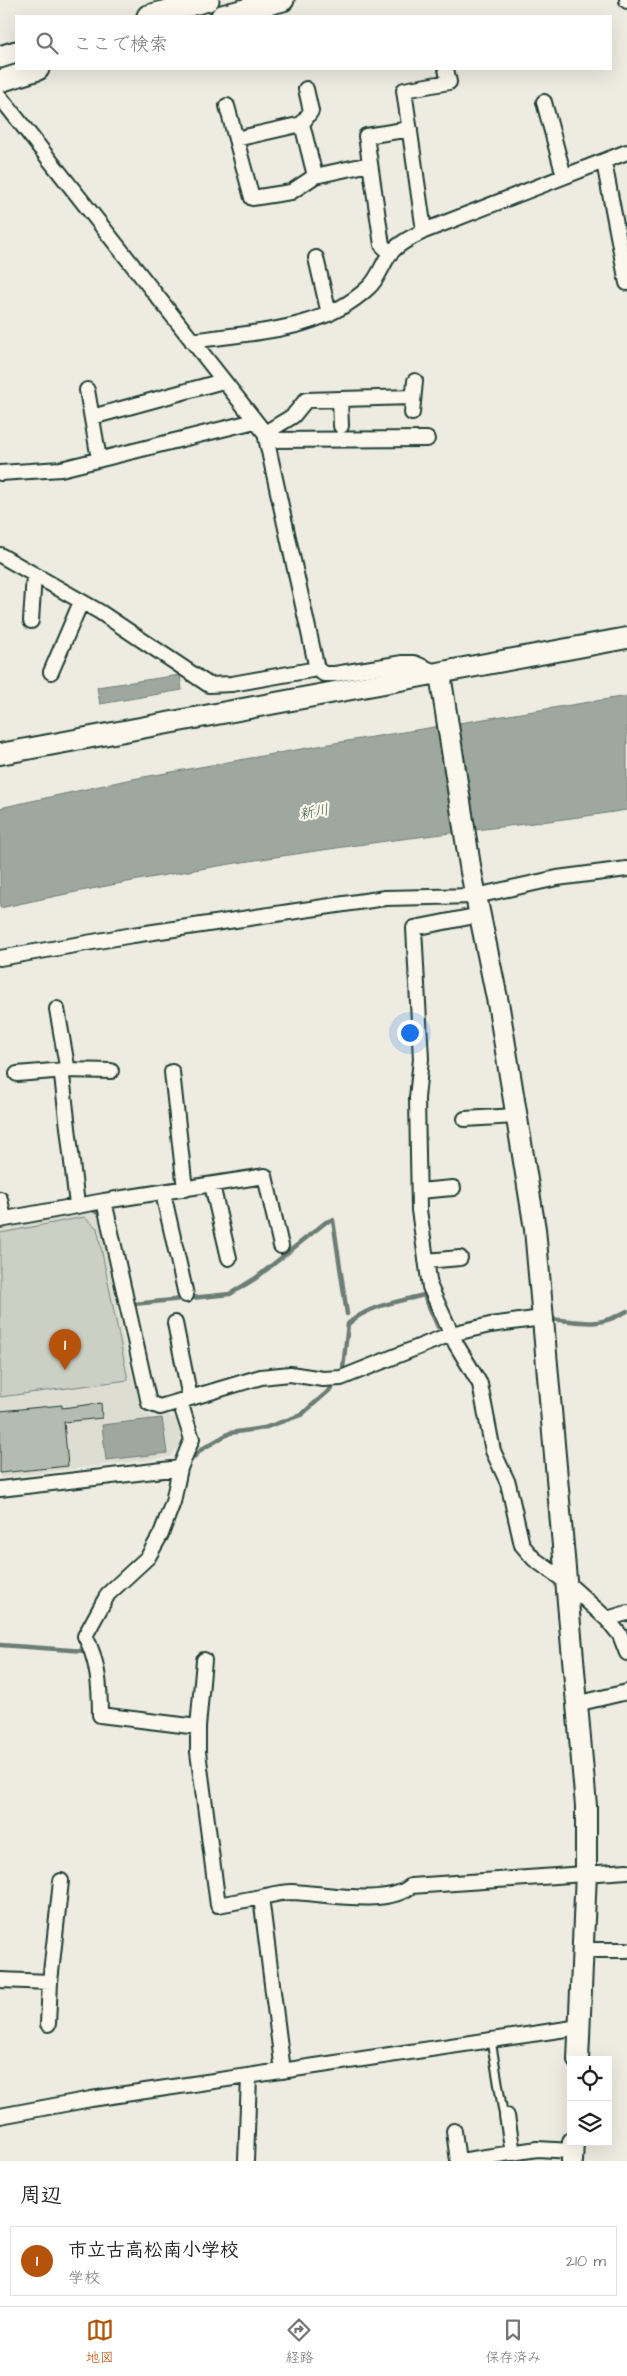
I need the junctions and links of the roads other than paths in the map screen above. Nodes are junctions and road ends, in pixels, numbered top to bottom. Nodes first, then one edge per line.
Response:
1 (208, 0) edge
2 (282, 0) edge
3 (152, 15) edge
4 (226, 15) edge
5 (15, 52) edge
6 (0, 57) edge
7 (35, 70) edge
8 (446, 70) edge
9 (0, 81) edge
10 (306, 88) dead end
11 (0, 96) edge
12 (544, 102) dead end
13 (227, 106) dead end
14 (302, 124) junction
15 (410, 129) junction
16 (236, 139) junction
17 (627, 152) edge
18 (604, 162) junction
19 (370, 164) junction
20 (315, 176) junction
21 (564, 176) junction
22 (424, 230) junction
23 (390, 253) junction
24 (316, 258) dead end
25 (627, 283) edge
26 (329, 314) junction
27 (192, 341) junction
28 (223, 381) junction
29 (415, 381) dead end
30 (88, 390) dead end
31 (414, 397) junction
32 (340, 399) junction
33 (412, 413) dead end
34 (92, 417) junction
35 (255, 421) junction
36 (341, 426) dead end
37 (266, 437) junction
38 (427, 439) dead end
39 (99, 460) junction
40 (0, 473) edge
41 (0, 555) edge
42 (34, 575) junction
43 (81, 602) junction
44 (31, 621) dead end
45 (627, 638) edge
46 (317, 669) junction
47 (51, 672) dead end
48 (440, 676) junction
49 (0, 754) edge
50 (627, 869) edge
51 (476, 896) junction
52 (480, 915) junction
53 (0, 958) edge
54 (57, 1009) dead end
55 (65, 1070) junction
56 (111, 1070) dead end
57 (172, 1072) dead end
58 (17, 1074) dead end
59 (516, 1116) junction
60 (465, 1119) dead end
61 (212, 1185) junction
62 (453, 1188) dead end
63 (185, 1190) junction
64 (419, 1191) junction
65 (163, 1193) junction
66 (0, 1199) edge
67 (104, 1201) junction
68 (78, 1205) junction
69 (2, 1220) edge
70 (281, 1246) dead end
71 (230, 1258) dead end
72 (460, 1258) dead end
73 (426, 1262) junction
74 (186, 1295) dead end
75 (542, 1318) junction
76 (175, 1322) dead end
77 (451, 1334) junction
78 (185, 1400) junction
79 (180, 1468) junction
80 (0, 1489) edge
81 (565, 1582) junction
82 (627, 1612) edge
83 (607, 1620) junction
84 (627, 1653) edge
85 (204, 1660) dead end
86 (627, 1692) edge
87 (576, 1704) junction
88 (198, 1727) junction
89 (627, 1870) edge
90 (586, 1872) junction
91 (61, 1881) dead end
92 (261, 1897) junction
93 (583, 1950) junction
94 (627, 1950) edge
95 (0, 1980) edge
96 (50, 1982) junction
97 (48, 2024) dead end
98 (580, 2027) junction
99 (492, 2040) junction
100 (578, 2056) edge
101 (283, 2071) junction
102 (249, 2076) junction
103 (0, 2116) edge
104 (507, 2116) joint
105 (454, 2132) dead end
106 (573, 2151) edge
107 (513, 2153) junction
108 (246, 2161) edge
109 (461, 2161) edge

1 - 3 main road
2 - 4 main road
5 - 6 main road
7 - 9 main road
8 - 15 street
10 - 14 street
11 - 27 street
12 - 21 street
13 - 16 street
14 - 16 street
14 - 20 street
15 - 19 street
15 - 22 street
16 - 20 street
17 - 18 street
18 - 21 street
18 - 25 street
19 - 20 street
19 - 23 street
21 - 22 street
22 - 23 street
23 - 26 street
24 - 26 street
26 - 27 street
27 - 28 street
28 - 34 street
28 - 35 street
29 - 31 street
30 - 34 street
31 - 32 street
31 - 33 street
32 - 36 street
32 - 37 street
34 - 39 street
35 - 37 street
35 - 39 street
37 - 38 street
37 - 46 street
39 - 40 street
41 - 42 street
42 - 43 street
42 - 44 street
43 - 46 street
43 - 47 street
45 - 48 street
46 - 48 street
48 - 49 street
48 - 51 street
50 - 51 street
51 - 52 street
51 - 53 street
52 - 59 street
52 - 64 street
54 - 55 street
55 - 56 street
55 - 58 street
55 - 68 street
57 - 63 street
59 - 60 street
59 - 75 street
61 - 63 street
61 - 70 street
61 - 71 street
62 - 64 street
63 - 65 street
64 - 73 street
65 - 67 street
65 - 74 street
66 - 69 street
67 - 68 street
67 - 78 street
68 - 69 street
72 - 73 street
73 - 77 street
75 - 77 street
75 - 81 street
76 - 78 street
77 - 78 street
77 - 81 street
78 - 79 street
79 - 80 street
79 - 88 street
81 - 83 street
81 - 87 street
82 - 83 street
83 - 84 street
85 - 88 street
86 - 87 street
87 - 90 street
88 - 92 street
89 - 90 street
90 - 92 street
90 - 93 street
91 - 96 street
92 - 101 street
93 - 94 street
93 - 98 street
95 - 96 street
96 - 97 street
98 - 99 street
98 - 100 street
99 - 101 street
99 - 104 lane
101 - 102 street
102 - 103 street
102 - 108 street
104 - 107 street
105 - 109 street
106 - 107 street
107 - 109 street

